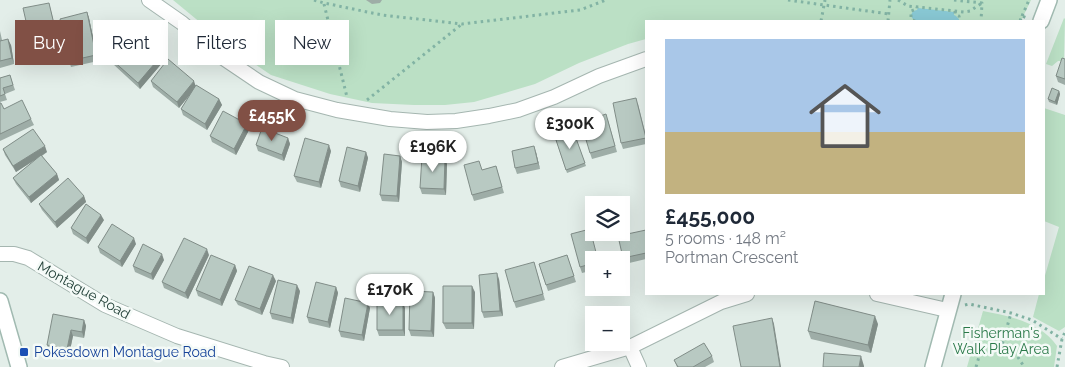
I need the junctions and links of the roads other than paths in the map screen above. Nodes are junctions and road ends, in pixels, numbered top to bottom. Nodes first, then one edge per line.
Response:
1 (150, 0) edge
2 (1049, 0) edge
3 (1041, 20) edge
4 (645, 59) edge
5 (0, 254) edge
6 (744, 295) edge
7 (881, 295) edge
8 (952, 295) edge
9 (0, 301) edge
10 (948, 310) junction
11 (630, 347) joint
12 (616, 351) edge
13 (19, 367) edge
14 (282, 367) edge
15 (562, 367) edge
16 (639, 367) edge
17 (933, 367) edge

1 - 4 street
2 - 3 street
5 - 14 street, Montague Road
6 - 11 street
7 - 10 street
8 - 10 street
9 - 13 street
10 - 17 street
11 - 16 street
12 - 15 street

